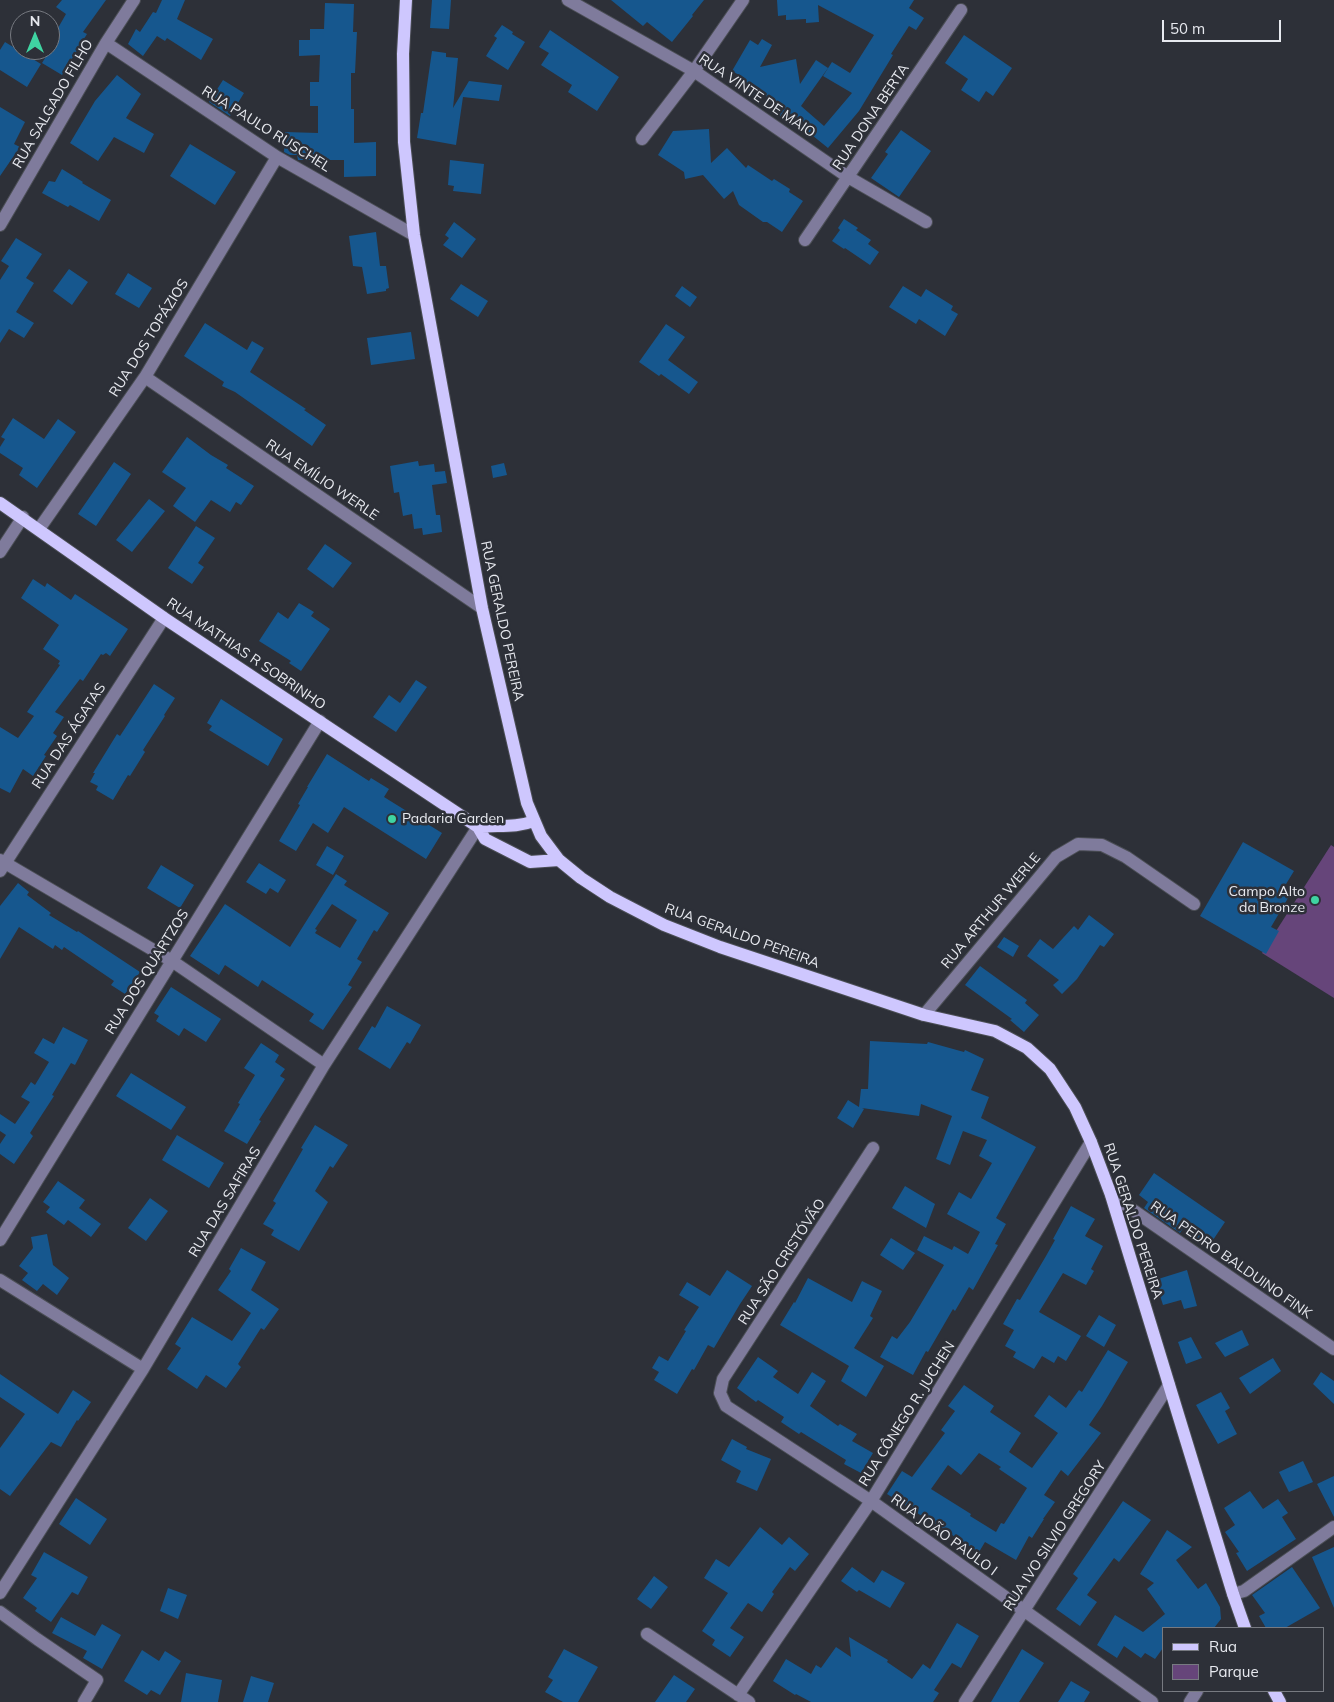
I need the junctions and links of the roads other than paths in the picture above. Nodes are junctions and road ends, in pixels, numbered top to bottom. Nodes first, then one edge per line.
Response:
1 (134, 0) edge
2 (406, 0) edge
3 (568, 0) edge
4 (743, 0) edge
5 (961, 10) dead end
6 (106, 43) junction
7 (694, 70) junction
8 (642, 139) dead end
9 (277, 157) junction
10 (848, 177) junction
11 (926, 222) dead end
12 (0, 225) edge
13 (414, 235) junction
14 (805, 240) dead end
15 (145, 377) junction
16 (0, 503) edge
17 (23, 517) junction
18 (40, 529) junction
19 (0, 552) edge
20 (482, 608) junction
21 (164, 618) junction
22 (320, 721) junction
23 (534, 821) junction
24 (478, 827) junction
25 (559, 860) junction
26 (2, 865) edge
27 (1194, 904) dead end
28 (172, 961) junction
29 (924, 1015) junction
30 (324, 1065) junction
31 (1091, 1142) junction
32 (873, 1148) dead end
33 (1111, 1195) junction
34 (0, 1240) edge
35 (0, 1280) edge
36 (1334, 1349) edge
37 (143, 1369) junction
38 (1169, 1385) junction
39 (720, 1393) joint
40 (871, 1501) junction
41 (1334, 1527) edge
42 (0, 1593) edge
43 (1233, 1594) junction
44 (1024, 1611) junction
45 (0, 1612) edge
46 (1245, 1627) edge
47 (647, 1634) dead end
48 (744, 1698) edge
49 (84, 1702) edge
50 (965, 1702) edge
51 (1152, 1702) edge

1 - 6 street, RUA SALGADO FILHO
2 - 13 main road, RUA GERALDO PEREIRA
3 - 7 street, RUA VINTE DE MAIO
4 - 7 street
5 - 10 street, RUA DONA BERTA
6 - 9 street, RUA PAULO RUSCHEL
6 - 12 street, RUA SALGADO FILHO
7 - 8 street
7 - 10 street, RUA VINTE DE MAIO
9 - 13 street, RUA PAULO RUSCHEL
9 - 15 street, RUA DOS TOPÁZIOS
10 - 11 street, RUA VINTE DE MAIO
10 - 14 street, RUA DONA BERTA
13 - 20 main road, RUA GERALDO PEREIRA
15 - 18 street, RUA DOS TOPÁZIOS
15 - 20 street, RUA EMÍLIO WERLE
16 - 17 main road, RUA MATHIAS R SOBRINHO
17 - 18 main road, RUA MATHIAS R SOBRINHO
17 - 19 street
18 - 21 main road, RUA MATHIAS R SOBRINHO
20 - 23 main road, RUA GERALDO PEREIRA
21 - 22 main road, RUA MATHIAS R SOBRINHO
21 - 26 street, RUA DAS ÁGATAS
22 - 24 main road, RUA MATHIAS R SOBRINHO
22 - 28 street, RUA DOS QUARTZOS
23 - 24 main road
23 - 25 main road, RUA GERALDO PEREIRA
24 - 25 main road, RUA MATHIAS R SOBRINHO
24 - 30 street, RUA DAS SAFIRAS
25 - 29 main road, RUA GERALDO PEREIRA
26 - 28 street
27 - 29 street, RUA ARTHUR WERLE
28 - 30 street
28 - 34 street, RUA DOS QUARTZOS
29 - 31 main road, RUA GERALDO PEREIRA
30 - 37 street, RUA DAS SAFIRAS
31 - 33 main road, RUA GERALDO PEREIRA
31 - 40 street, RUA CÔNEGO R. JUCHEN
32 - 39 street, RUA SÃO CRISTÓVÃO
33 - 36 street, RUA PEDRO BALDUINO FINK
33 - 38 main road, RUA GERALDO PEREIRA
35 - 37 street
37 - 42 street, RUA DAS SAFIRAS
38 - 43 main road, RUA GERALDO PEREIRA
38 - 44 street, RUA IVO SILVIO GREGORY
39 - 40 street, RUA JOÃO PAULO I
40 - 44 street, RUA JOÃO PAULO I
40 - 48 street, RUA CÔNEGO R. JUCHEN
41 - 43 street
43 - 46 main road, RUA GERALDO PEREIRA
44 - 50 street, RUA IVO SILVIO GREGORY
44 - 51 street, RUA JOÃO PAULO I
45 - 49 street
47 - 48 street

